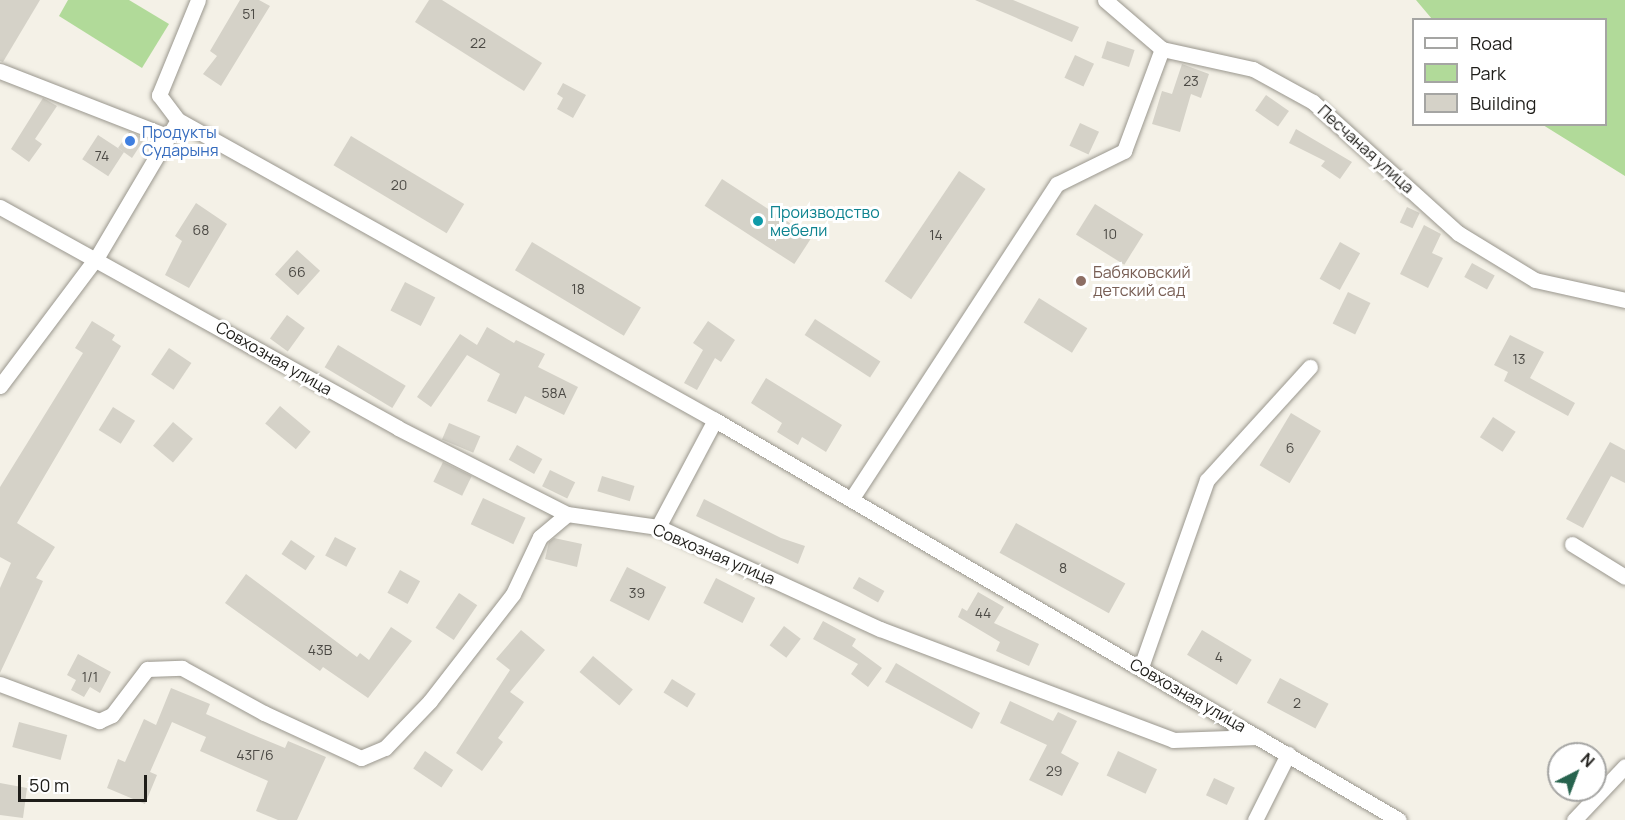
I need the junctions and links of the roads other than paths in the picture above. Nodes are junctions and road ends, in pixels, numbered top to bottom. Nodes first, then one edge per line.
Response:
1 (198, 0) edge
2 (1105, 0) edge
3 (1162, 49) junction
4 (0, 71) edge
5 (178, 120) junction
6 (169, 137) junction
7 (0, 207) edge
8 (97, 257) junction
9 (1625, 300) edge
10 (1310, 367) dead end
11 (0, 386) edge
12 (715, 420) junction
13 (852, 498) junction
14 (567, 514) junction
15 (658, 527) junction
16 (1572, 544) dead end
17 (1625, 577) edge
18 (1141, 667) junction
19 (0, 684) edge
20 (1259, 736) junction
21 (1288, 754) junction
22 (1625, 766) edge
23 (1255, 820) edge
24 (1399, 820) edge
25 (1574, 820) edge

1 - 5 street
2 - 3 street, Песчаная улица
3 - 9 street, Песчаная улица
3 - 13 street
4 - 6 street
5 - 6 street
5 - 12 street, Совхозная улица
6 - 8 street
7 - 8 street, Совхозная улица
8 - 11 street
8 - 14 street, Совхозная улица
10 - 18 street
12 - 13 street, Совхозная улица
12 - 15 street
13 - 18 street, Совхозная улица
14 - 15 street, Совхозная улица
14 - 19 street
15 - 20 street, Совхозная улица
16 - 17 street
18 - 20 street, Совхозная улица
20 - 21 street, Совхозная улица
21 - 23 street
21 - 24 street, Совхозная улица
22 - 25 street

